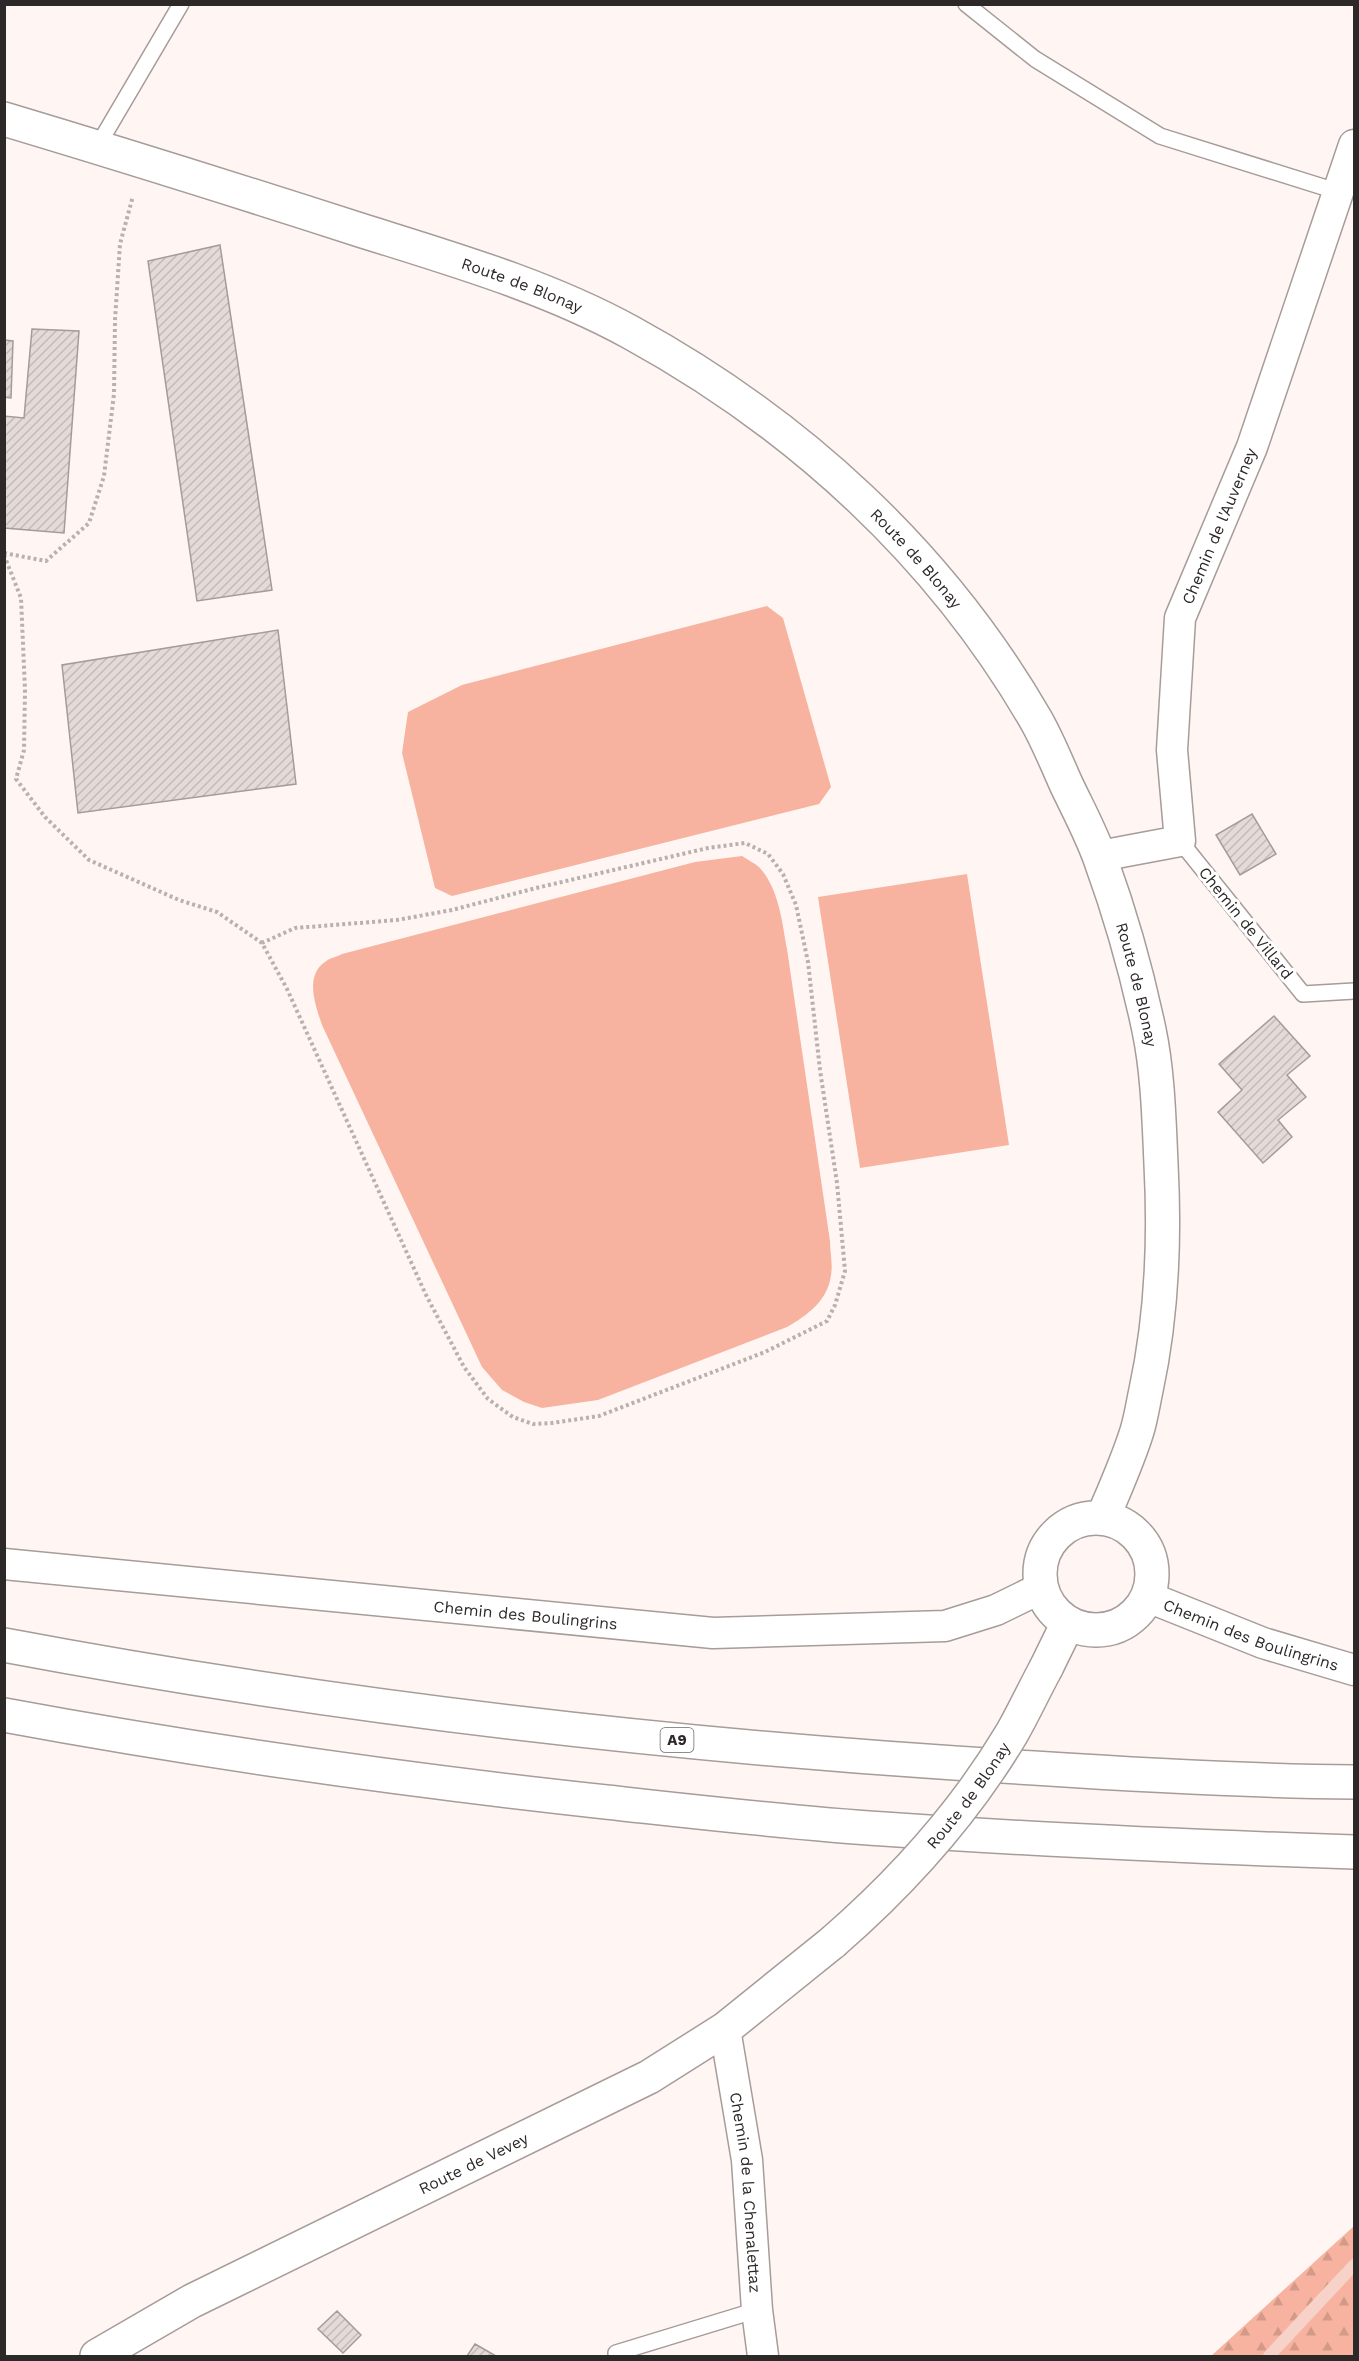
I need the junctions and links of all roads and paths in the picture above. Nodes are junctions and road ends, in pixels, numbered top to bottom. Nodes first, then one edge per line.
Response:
1 (181, 4) edge
2 (966, 4) edge
3 (4, 119) edge
4 (1354, 146) edge
5 (97, 147) junction
6 (142, 160) junction
7 (1339, 192) junction
8 (4, 554) edge
9 (1180, 841) junction
10 (1100, 856) junction
11 (262, 943) junction
12 (1354, 991) edge
13 (1103, 1517) junction
14 (4, 1563) edge
15 (1041, 1588) junction
16 (1148, 1597) junction
17 (1068, 1623) junction
18 (4, 1645) edge
19 (1354, 1670) edge
20 (4, 1715) edge
21 (1354, 1782) edge
22 (1354, 1852) edge
23 (833, 1942) joint
24 (725, 2029) junction
25 (757, 2310) junction
26 (616, 2353) dead end
27 (97, 2356) edge
28 (763, 2356) edge

1 - 5 lane
2 - 7 lane
3 - 5 main road, Route de Blonay
4 - 7 street, Chemin de l'Auverney
5 - 6 main road, Route de Blonay
6 - 8 path
6 - 10 main road, Route de Blonay
7 - 9 street, Chemin de l'Auverney
8 - 11 path
9 - 10 street
9 - 12 lane, Chemin de Villard
10 - 13 main road, Route de Blonay
11 - 11 path
13 - 15 main road
13 - 16 main road
14 - 15 street, Chemin des Boulingrins
15 - 17 main road
16 - 17 main road
16 - 19 street, Chemin des Boulingrins
17 - 23 main road, Route de Blonay, bridge
18 - 21 main road, A9
20 - 22 main road
23 - 24 main road, Route de Vevey
24 - 25 street, Chemin de la Chenalettaz
24 - 27 main road, Route de Vevey
25 - 26 lane
25 - 28 street, Chemin de la Chenalettaz

